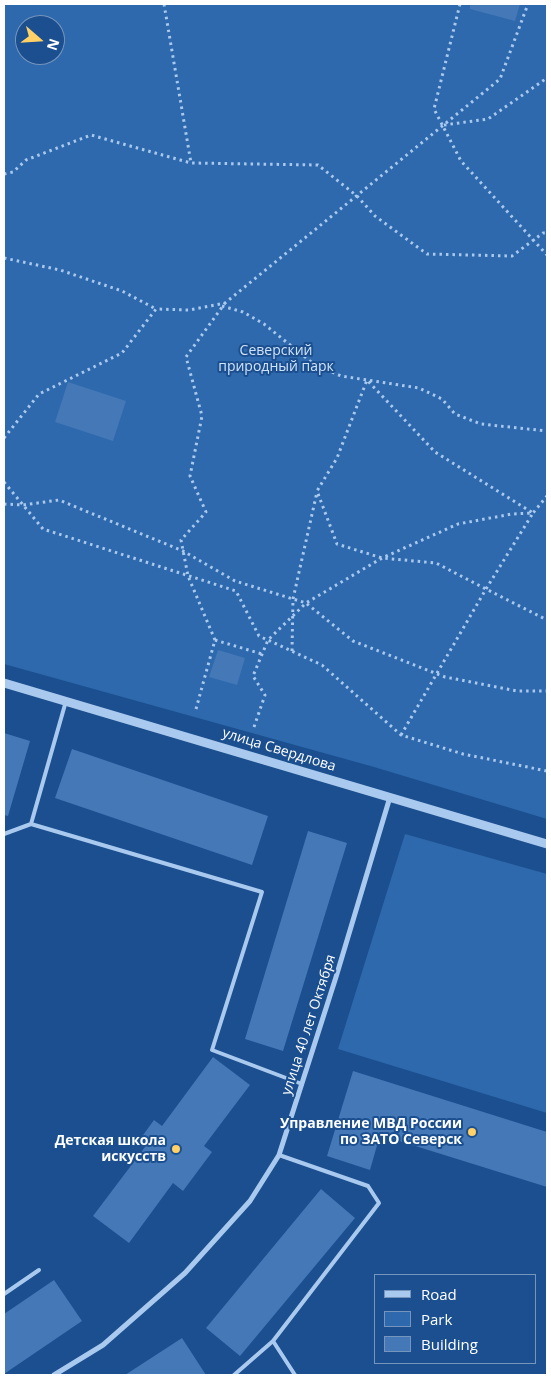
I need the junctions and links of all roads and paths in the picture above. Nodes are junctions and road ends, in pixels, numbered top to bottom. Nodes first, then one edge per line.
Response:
1 (164, 4) edge
2 (460, 4) edge
3 (528, 4) edge
4 (547, 78) edge
5 (443, 126) junction
6 (191, 163) junction
7 (4, 174) edge
8 (357, 196) junction
9 (547, 233) edge
10 (534, 241) junction
11 (547, 255) edge
12 (4, 258) edge
13 (224, 305) junction
14 (156, 308) junction
15 (367, 380) junction
16 (547, 431) edge
17 (4, 438) edge
18 (4, 482) edge
19 (317, 491) junction
20 (547, 496) edge
21 (4, 504) edge
22 (23, 505) junction
23 (533, 513) junction
24 (183, 551) junction
25 (382, 558) junction
26 (188, 576) junction
27 (486, 588) junction
28 (293, 599) junction
29 (306, 603) junction
30 (293, 616) junction
31 (547, 620) edge
32 (215, 640) junction
33 (268, 640) junction
34 (292, 651) junction
35 (262, 654) junction
36 (437, 674) junction
37 (4, 683) edge
38 (547, 691) edge
39 (66, 701) junction
40 (196, 709) dead end
41 (254, 726) dead end
42 (401, 735) junction
43 (547, 771) edge
44 (390, 797) junction
45 (31, 824) junction
46 (4, 834) edge
47 (547, 844) edge
48 (302, 1084) junction
49 (279, 1155) junction
50 (39, 1270) dead end
51 (4, 1294) edge
52 (273, 1341) junction
53 (54, 1375) edge
54 (234, 1375) edge
55 (295, 1375) edge

1 - 6 path
2 - 5 path
3 - 5 path
4 - 5 path
5 - 8 path
5 - 10 path
6 - 7 path
6 - 8 path
8 - 10 path
8 - 13 path
9 - 10 path
10 - 11 path
12 - 14 path
13 - 14 path
13 - 15 path
13 - 24 path
14 - 17 path
15 - 16 path
15 - 19 path
15 - 23 path
18 - 22 path
19 - 25 path
19 - 28 path
20 - 23 path
21 - 22 path
22 - 24 path
22 - 26 path
23 - 25 path
23 - 27 path
24 - 26 path
24 - 28 path
25 - 27 path
25 - 29 path
26 - 32 path
26 - 33 path
27 - 31 path
27 - 36 path
28 - 29 path
28 - 30 path
29 - 30 path
29 - 36 path
30 - 33 path
30 - 34 path
32 - 35 path
32 - 40 path
33 - 34 path
33 - 35 path
34 - 42 path
35 - 41 path
36 - 38 path
36 - 42 path
37 - 39 street, улица Свердлова
39 - 44 street, улица Свердлова
39 - 45 lane
42 - 43 path
44 - 47 street, улица Свердлова
44 - 48 street, улица 40 лет Октября
45 - 46 lane
45 - 48 lane
48 - 49 street, улица 40 лет Октября
49 - 52 lane
49 - 53 street, улица 40 лет Октября
50 - 51 lane
52 - 54 lane
52 - 55 lane

